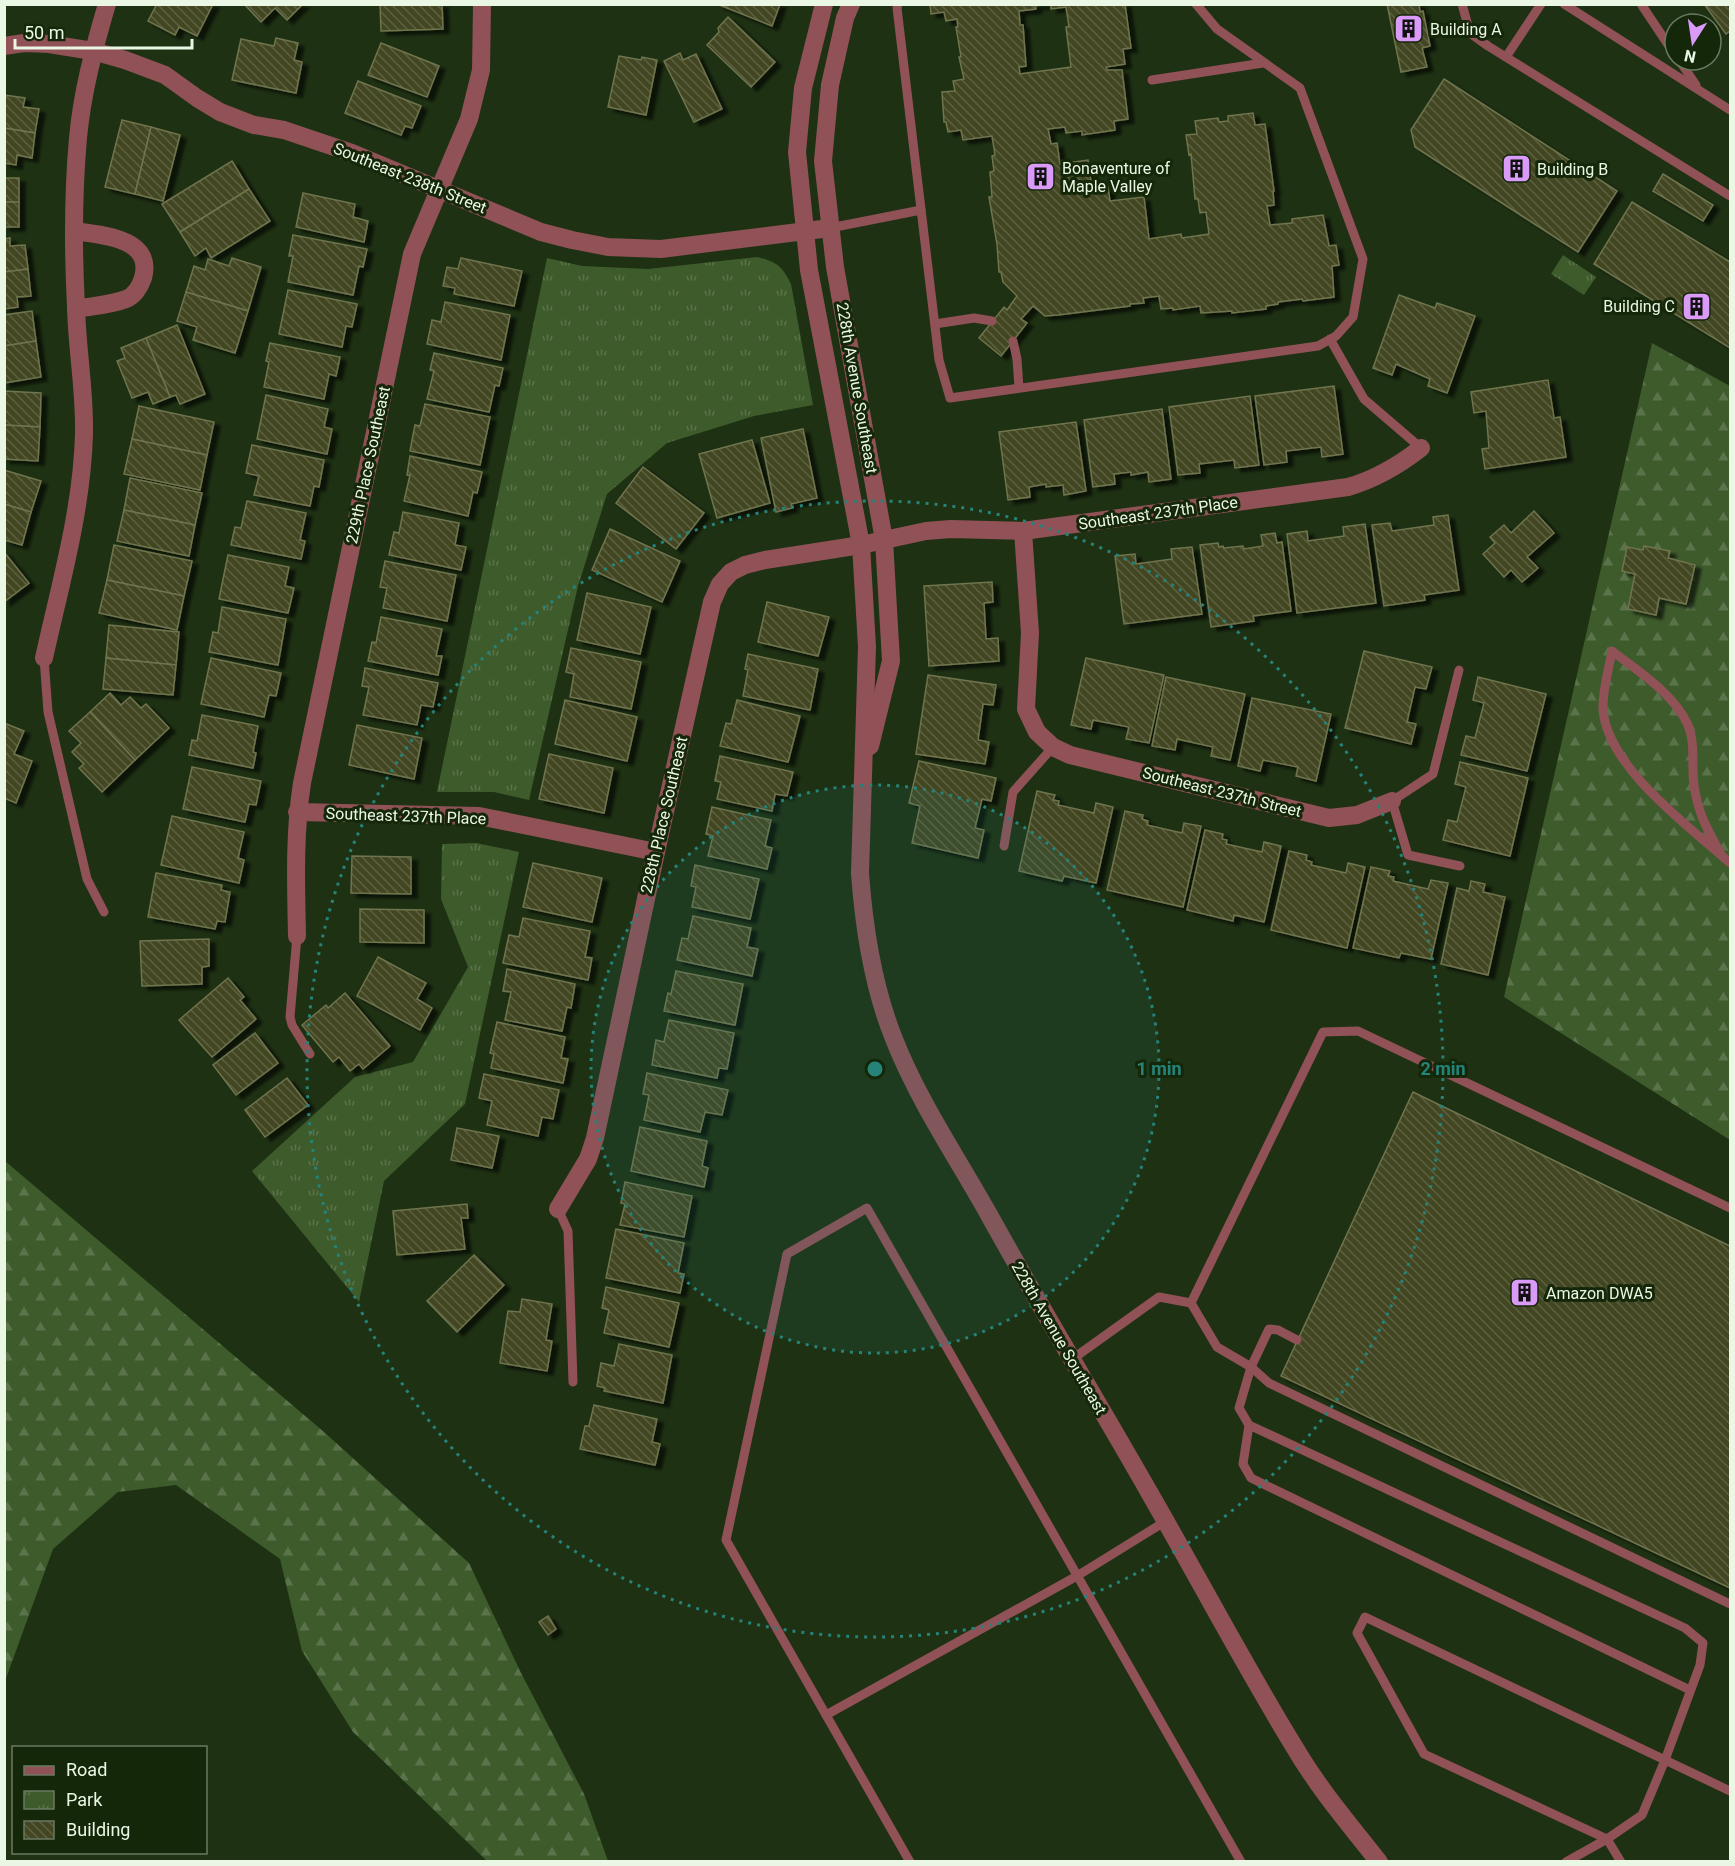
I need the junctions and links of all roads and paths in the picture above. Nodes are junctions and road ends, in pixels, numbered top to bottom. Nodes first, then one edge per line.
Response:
1 (107, 4) edge
2 (482, 4) edge
3 (824, 4) edge
4 (851, 4) edge
5 (898, 4) edge
6 (1196, 4) edge
7 (1462, 4) edge
8 (1541, 4) edge
9 (1564, 4) edge
10 (1641, 4) edge
11 (1663, 37) edge
12 (4, 46) edge
13 (93, 51) junction
14 (1506, 57) junction
15 (1263, 63) junction
16 (1686, 72) edge
17 (1152, 80) dead end
18 (1699, 90) junction
19 (1731, 110) edge
20 (439, 189) junction
21 (1731, 196) edge
22 (921, 210) junction
23 (830, 228) junction
24 (74, 231) junction
25 (805, 232) junction
26 (76, 309) junction
27 (992, 321) dead end
28 (934, 324) junction
29 (1330, 339) junction
30 (1013, 342) dead end
31 (1019, 388) junction
32 (1421, 448) joint
33 (1023, 531) junction
34 (884, 540) junction
35 (861, 545) junction
36 (44, 658) joint
37 (1459, 670) dead end
38 (1053, 747) junction
39 (864, 771) junction
40 (1392, 801) junction
41 (297, 812) junction
42 (1004, 846) dead end
43 (656, 852) junction
44 (1721, 854) junction
45 (1731, 863) edge
46 (1460, 866) dead end
47 (104, 912) dead end
48 (297, 936) joint
49 (310, 1054) dead end
50 (1731, 1208) edge
51 (558, 1209) joint
52 (1191, 1303) junction
53 (1298, 1340) dead end
54 (1071, 1360) junction
55 (1251, 1367) junction
56 (573, 1383) dead end
57 (1249, 1425) junction
58 (1166, 1521) junction
59 (1077, 1576) junction
60 (1731, 1604) edge
61 (1690, 1690) junction
62 (826, 1715) junction
63 (1665, 1760) junction
64 (1731, 1791) edge
65 (1607, 1839) junction
66 (910, 1862) edge
67 (1240, 1862) edge
68 (1379, 1862) edge
69 (1566, 1862) edge
70 (1621, 1862) edge

1 - 13 street
2 - 20 street, 229th Place Southeast
3 - 25 street, 228th Avenue Southeast
4 - 23 street, 228th Avenue Southeast
5 - 22 lane
6 - 15 lane
7 - 14 lane
8 - 14 lane
9 - 18 lane
10 - 11 lane
12 - 13 street, Southeast 238th Street
13 - 20 street, Southeast 238th Street
13 - 24 street
14 - 21 lane
15 - 17 lane
15 - 29 lane
16 - 18 lane
18 - 19 lane
20 - 25 street, Southeast 238th Street
20 - 41 street, 229th Place Southeast
22 - 23 lane
22 - 28 lane
23 - 25 street, Southeast 238th Street
23 - 34 street, 228th Avenue Southeast
24 - 26 street
24 - 26 street
25 - 35 street, 228th Avenue Southeast
26 - 36 street
27 - 28 lane
28 - 31 lane
29 - 31 lane
29 - 32 lane
30 - 31 lane
32 - 33 street, Southeast 237th Place
33 - 34 street, Southeast 237th Place
33 - 38 street
34 - 35 street, 228th Place Southeast
34 - 39 street, 228th Avenue Southeast
35 - 39 street, 228th Avenue Southeast
35 - 43 street, 228th Place Southeast
36 - 47 lane
37 - 40 lane
38 - 40 street, Southeast 237th Street
38 - 42 lane
39 - 54 street, 228th Avenue Southeast
40 - 46 lane
41 - 43 street, Southeast 237th Place
41 - 48 street, 229th Place Southeast
43 - 51 street, 228th Place Southeast
44 - 44 lane
44 - 45 lane
48 - 49 lane
50 - 52 lane
51 - 56 lane
52 - 54 lane
52 - 55 lane
53 - 55 lane
54 - 58 street, 228th Avenue Southeast
55 - 57 lane
55 - 60 lane
57 - 61 lane
57 - 61 lane
58 - 59 lane
58 - 68 street, 228th Avenue Southeast
59 - 62 lane
59 - 62 lane
59 - 67 lane
61 - 63 lane
62 - 66 lane
63 - 64 lane
63 - 65 lane
63 - 65 lane
65 - 69 lane
65 - 70 lane

